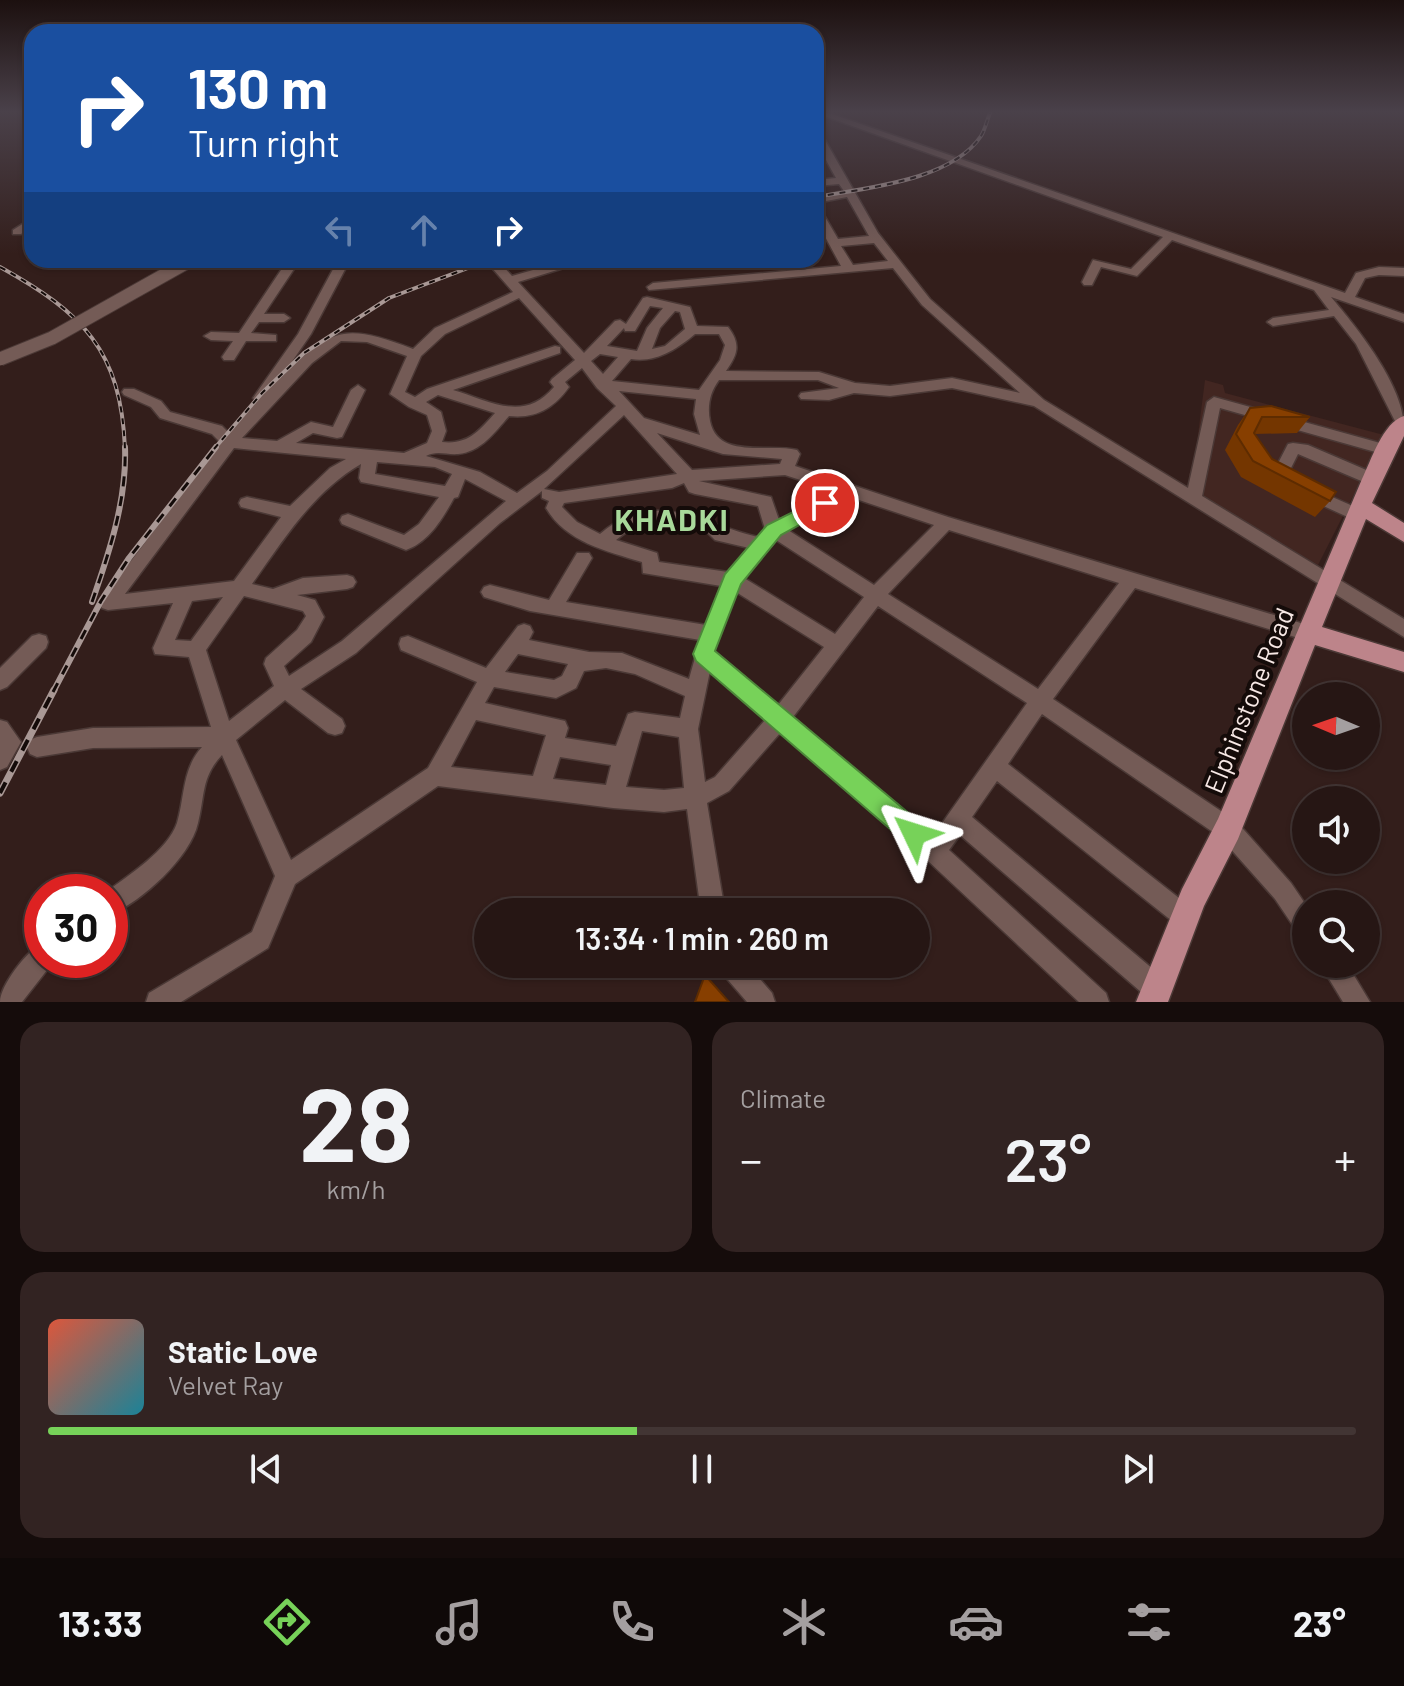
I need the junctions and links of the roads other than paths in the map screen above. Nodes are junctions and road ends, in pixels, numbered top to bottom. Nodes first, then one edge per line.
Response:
1 (831, 160) edge
2 (955, 160) edge
3 (824, 184) edge
4 (846, 186) junction
5 (824, 196) edge
6 (824, 225) edge
7 (1171, 235) junction
8 (877, 239) junction
9 (834, 243) junction
10 (896, 264) junction
11 (824, 267) edge
12 (177, 268) edge
13 (289, 268) edge
14 (340, 268) edge
15 (498, 268) edge
16 (564, 268) edge
17 (802, 268) edge
18 (849, 269) junction
19 (1404, 272) edge
20 (1088, 282) dead end
21 (1317, 286) junction
22 (515, 287) junction
23 (653, 287) dead end
24 (1348, 298) junction
25 (674, 306) junction
26 (1337, 312) junction
27 (256, 318) junction
28 (284, 318) dead end
29 (1404, 318) edge
30 (1273, 322) dead end
31 (692, 330) junction
32 (211, 336) dead end
33 (242, 337) junction
34 (271, 338) dead end
35 (597, 349) junction
36 (555, 350) dead end
37 (415, 354) junction
38 (643, 355) junction
39 (626, 356) junction
40 (229, 357) dead end
41 (0, 359) edge
42 (581, 361) junction
43 (716, 375) junction
44 (602, 385) junction
45 (854, 388) junction
46 (358, 390) dead end
47 (438, 390) junction
48 (129, 392) dead end
49 (704, 395) junction
50 (806, 396) dead end
51 (1039, 403) junction
52 (414, 404) junction
53 (254, 413) junction
54 (504, 413) junction
55 (629, 414) junction
56 (1403, 423) edge
57 (229, 442) junction
58 (433, 446) junction
59 (718, 446) junction
60 (279, 447) junction
61 (1386, 450) junction
62 (367, 456) junction
63 (402, 459) junction
64 (786, 469) junction
65 (462, 471) junction
66 (688, 476) junction
67 (1372, 479) junction
68 (535, 488) junction
69 (851, 489) junction
70 (452, 493) junction
71 (558, 498) junction
72 (1194, 498) junction
73 (519, 501) junction
74 (247, 503) dead end
75 (1360, 510) junction
76 (293, 513) junction
77 (348, 520) dead end
78 (946, 523) junction
79 (1404, 534) edge
80 (768, 537) junction
81 (601, 543) junction
82 (583, 558) dead end
83 (1132, 578) junction
84 (732, 580) junction
85 (347, 582) dead end
86 (1329, 582) junction
87 (241, 588) junction
88 (490, 592) dead end
89 (186, 594) junction
90 (274, 596) junction
91 (875, 596) junction
92 (554, 607) junction
93 (1404, 629) edge
94 (1308, 633) junction
95 (39, 642) dead end
96 (408, 644) dead end
97 (707, 644) junction
98 (837, 645) junction
99 (196, 649) junction
100 (587, 660) junction
101 (1404, 662) edge
102 (489, 678) junction
103 (0, 681) edge
104 (285, 689) junction
105 (696, 691) junction
106 (1040, 701) junction
107 (470, 709) junction
108 (781, 717) junction
109 (335, 726) dead end
110 (0, 729) edge
111 (688, 729) junction
112 (224, 737) junction
113 (553, 746) junction
114 (37, 747) dead end
115 (623, 757) junction
116 (0, 760) edge
117 (995, 766) junction
118 (435, 775) junction
119 (540, 789) junction
120 (613, 797) junction
121 (696, 798) junction
122 (958, 819) junction
123 (1228, 829) junction
124 (935, 852) junction
125 (287, 876) junction
126 (128, 890) edge
127 (711, 898) edge
128 (1292, 904) edge
129 (1185, 917) junction
130 (25, 978) edge
131 (743, 978) edge
132 (1342, 978) edge
133 (1155, 995) edge
134 (160, 1001) edge
135 (7, 1002) edge
136 (763, 1002) edge
137 (1097, 1002) edge
138 (1358, 1002) edge

1 - 4 street
2 - 7 street
3 - 4 street
4 - 5 street
4 - 8 street
6 - 9 street
7 - 20 street
7 - 21 street
8 - 9 street
8 - 10 street
9 - 18 street
10 - 18 street
10 - 51 street
11 - 18 street
12 - 41 street, bridge
13 - 27 street
14 - 53 street
15 - 22 street
16 - 22 street
17 - 23 street
19 - 24 street
21 - 24 street
21 - 26 street
22 - 37 street
22 - 42 street
24 - 29 street
25 - 31 street
25 - 35 street
25 - 38 street
26 - 30 street
26 - 56 street
27 - 28 street
27 - 33 street
31 - 38 street
31 - 43 street
32 - 33 street
33 - 34 street
33 - 40 street
35 - 39 street
35 - 42 street
36 - 47 street
37 - 52 street
37 - 53 street
38 - 39 street
39 - 44 street
42 - 44 street
42 - 54 street
43 - 45 street
43 - 49 street
44 - 49 street
44 - 55 street
45 - 50 street
45 - 51 street
46 - 60 street
47 - 52 street
47 - 54 street
48 - 57 street
49 - 59 street
51 - 72 street
52 - 58 street
53 - 57 street
54 - 58 street
55 - 59 street
55 - 66 street
55 - 68 street
56 - 61 main road, Elphinstone Road
57 - 60 street
57 - 89 street
58 - 63 street
59 - 64 street
60 - 62 street
61 - 67 main road, Elphinstone Road
61 - 72 street
62 - 63 street
62 - 70 street
62 - 76 street
63 - 65 street
64 - 66 street
64 - 69 street
65 - 70 street
65 - 73 street
66 - 71 street
66 - 80 street
67 - 75 main road, Elphinstone Road
67 - 75 street
68 - 71 street
68 - 73 street
69 - 78 street
69 - 80 street
70 - 77 street
71 - 81 street
72 - 86 street
73 - 104 street
74 - 76 street
75 - 79 main road
75 - 86 main road, Elphinstone Road
76 - 87 street
78 - 83 street
78 - 91 street
80 - 81 street
80 - 84 street
80 - 91 street
81 - 84 street
82 - 92 street
83 - 94 street
83 - 106 street
84 - 97 street
84 - 98 street
85 - 90 street
86 - 93 street
86 - 94 main road, Elphinstone Road
87 - 89 street
87 - 90 street
87 - 99 street
88 - 92 street
89 - 99 street
90 - 104 street
91 - 98 street
91 - 106 street
92 - 97 street
94 - 101 main road
94 - 123 main road, Elphinstone Road
95 - 103 street
96 - 102 street
97 - 105 street
97 - 108 street
98 - 108 street
99 - 112 street
100 - 102 street
100 - 102 street
100 - 105 street
102 - 107 street
104 - 109 street
104 - 112 street
105 - 111 street
106 - 117 street
106 - 123 street
107 - 113 street
107 - 118 street
108 - 121 street
108 - 124 street
110 - 116 street
111 - 115 street
111 - 121 street
112 - 114 street
112 - 125 street
112 - 126 street
113 - 115 street
113 - 119 street
115 - 120 street
117 - 122 street
117 - 129 street
118 - 119 street
118 - 125 street
119 - 120 street
120 - 121 street
121 - 127 street
122 - 124 street
122 - 133 street
123 - 128 street
123 - 129 main road, Elphinstone Road
124 - 137 street
125 - 134 street
129 - 133 main road, Elphinstone Road
130 - 135 street
131 - 136 street
132 - 138 street

